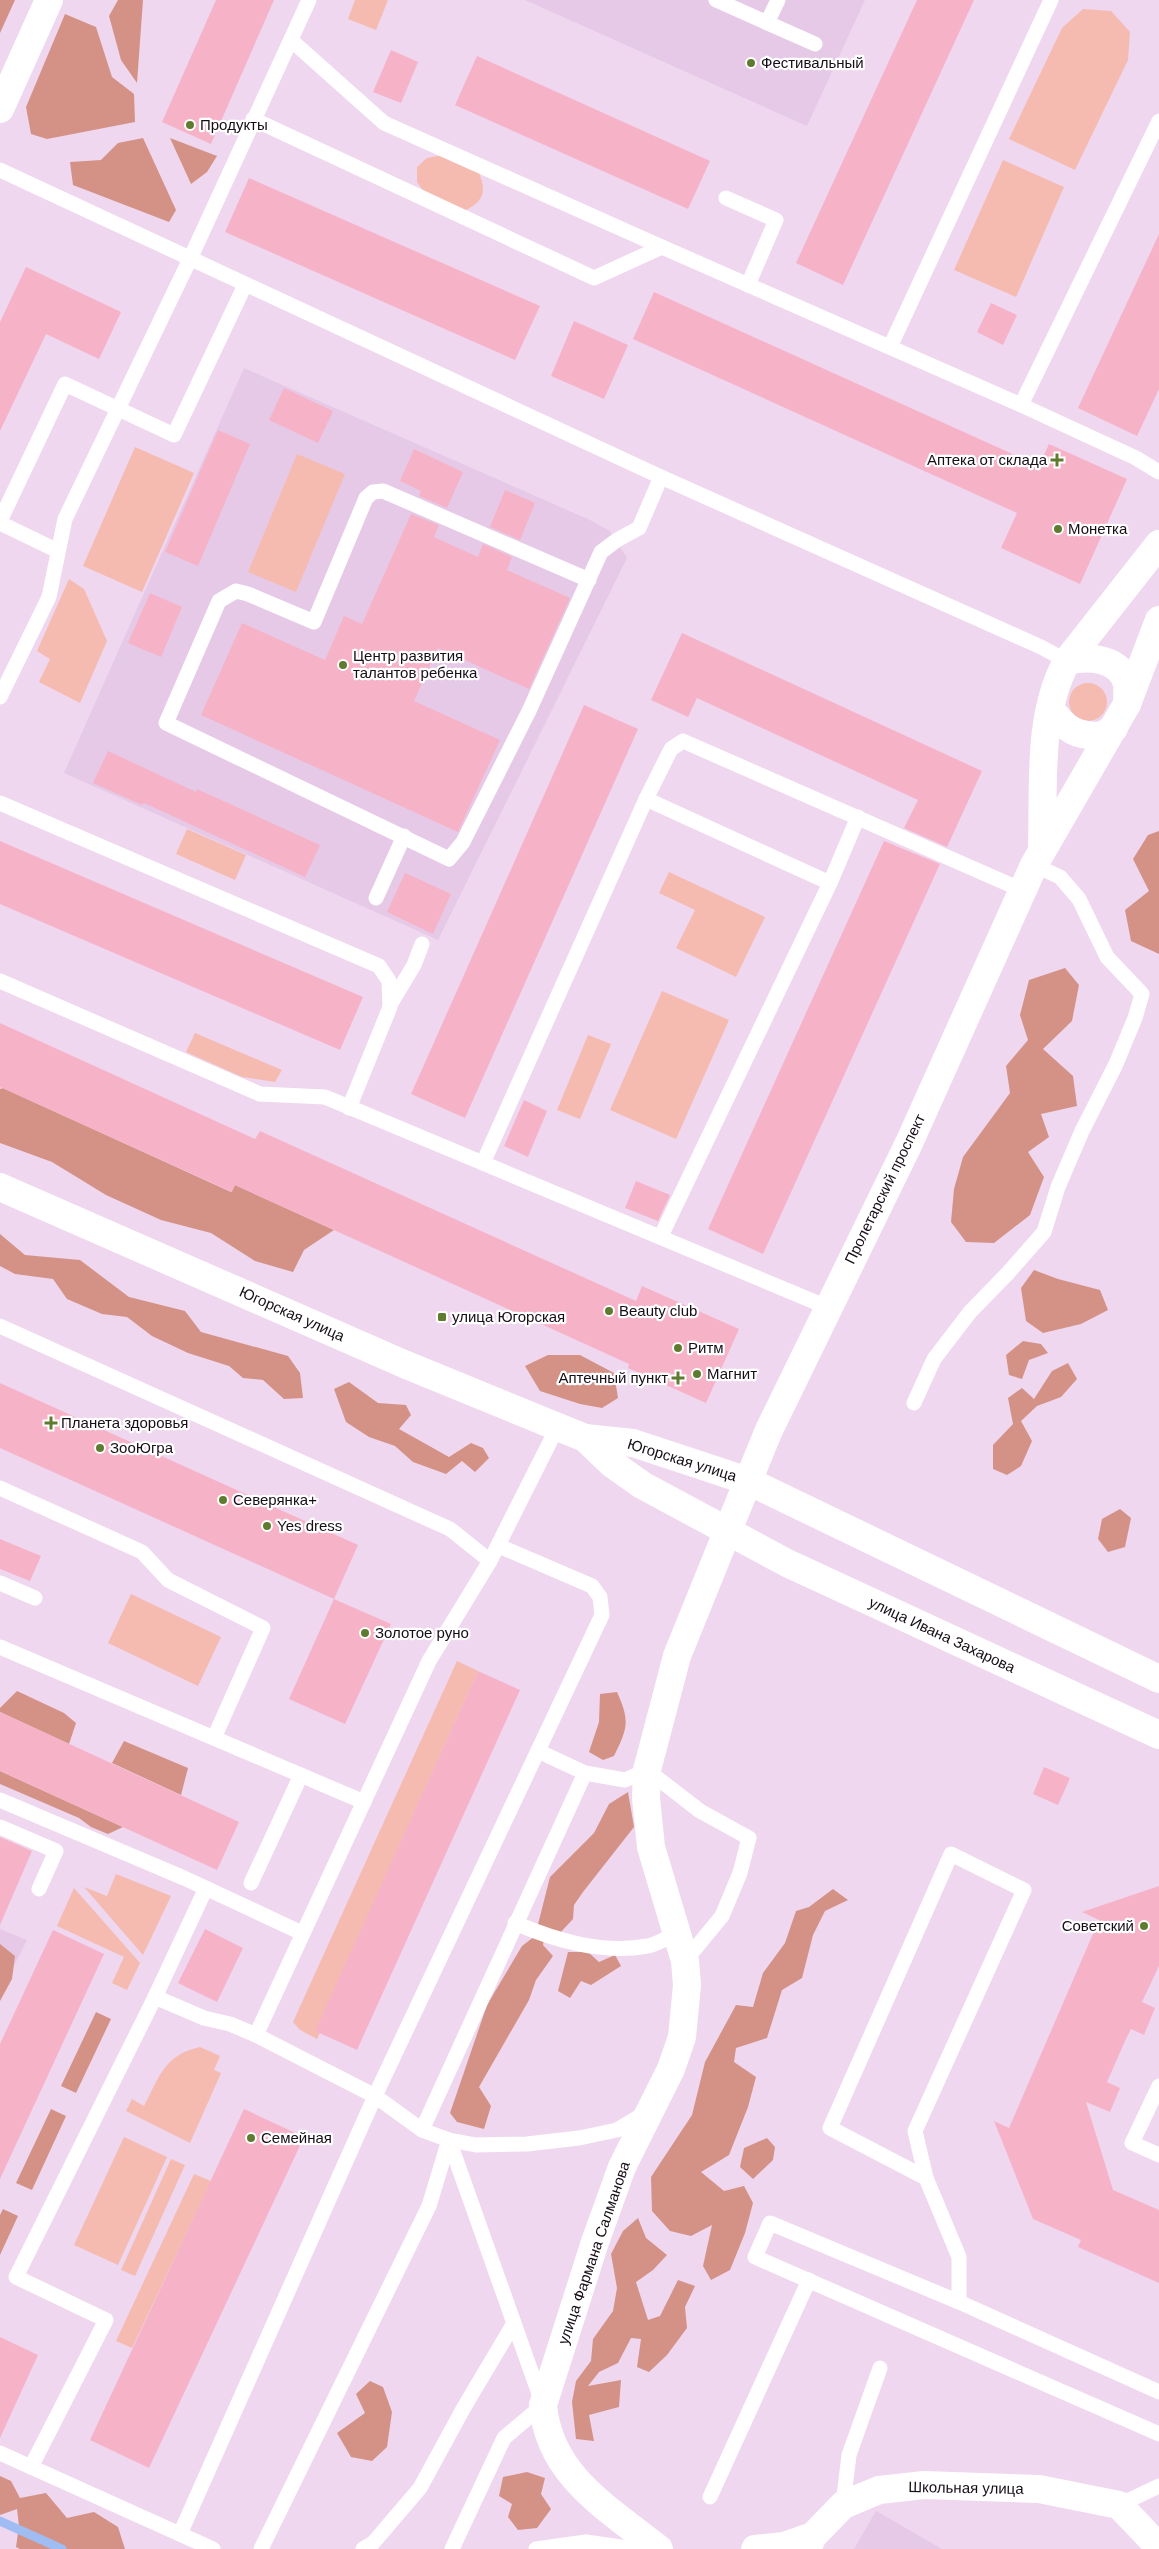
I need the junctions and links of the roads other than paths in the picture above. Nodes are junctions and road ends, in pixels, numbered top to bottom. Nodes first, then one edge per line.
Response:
1 (49, 0) edge
2 (310, 0) edge
3 (716, 0) edge
4 (778, 0) edge
5 (1051, 0) edge
6 (767, 23) junction
7 (291, 40) junction
8 (815, 44) dead end
9 (0, 109) edge
10 (253, 119) junction
11 (1159, 121) edge
12 (0, 170) edge
13 (726, 198) dead end
14 (662, 247) junction
15 (190, 259) junction
16 (245, 285) junction
17 (748, 285) junction
18 (890, 347) junction
19 (1021, 405) junction
20 (118, 409) junction
21 (1159, 472) edge
22 (661, 477) junction
23 (0, 522) edge
24 (1159, 544) edge
25 (58, 551) junction
26 (589, 580) junction
27 (1159, 620) edge
28 (1067, 661) junction
29 (0, 697) edge
30 (1127, 704) junction
31 (1050, 709) junction
32 (1114, 728) junction
33 (646, 799) junction
34 (0, 804) edge
35 (858, 817) junction
36 (404, 836) junction
37 (1038, 857) junction
38 (830, 883) junction
39 (1022, 890) junction
40 (376, 898) dead end
41 (422, 944) dead end
42 (0, 981) edge
43 (390, 1006) junction
44 (349, 1108) junction
45 (482, 1163) junction
46 (0, 1187) edge
47 (661, 1236) junction
48 (827, 1307) junction
49 (0, 1326) edge
50 (914, 1403) dead end
51 (558, 1426) junction
52 (585, 1438) junction
53 (748, 1481) junction
54 (0, 1488) edge
55 (728, 1530) junction
56 (499, 1546) junction
57 (490, 1561) junction
58 (0, 1584) edge
59 (35, 1598) dead end
60 (0, 1648) edge
61 (1159, 1679) edge
62 (1159, 1735) edge
63 (214, 1738) junction
64 (538, 1751) junction
65 (647, 1770) junction
66 (585, 1773) junction
67 (301, 1775) junction
68 (0, 1800) edge
69 (364, 1802) junction
70 (0, 1827) edge
71 (251, 1883) dead end
72 (206, 1888) junction
73 (39, 1889) dead end
74 (515, 1923) junction
75 (302, 1933) junction
76 (677, 1933) junction
77 (685, 1961) junction
78 (155, 1997) junction
79 (256, 2035) junction
80 (1159, 2086) edge
81 (375, 2096) junction
82 (652, 2109) junction
83 (422, 2130) junction
84 (449, 2140) junction
85 (1159, 2155) edge
86 (926, 2178) junction
87 (808, 2280) junction
88 (959, 2302) junction
89 (514, 2323) junction
90 (880, 2368) dead end
91 (1159, 2392) edge
92 (543, 2405) junction
93 (1159, 2434) edge
94 (0, 2452) edge
95 (31, 2467) junction
96 (1159, 2486) edge
97 (710, 2497) dead end
98 (843, 2505) junction
99 (1119, 2505) junction
100 (180, 2534) junction
101 (810, 2543) edge
102 (1155, 2547) edge
103 (212, 2549) edge
104 (261, 2549) edge
105 (363, 2549) edge
106 (452, 2549) edge
107 (536, 2549) edge
108 (635, 2549) edge
109 (659, 2549) edge
110 (755, 2549) edge

1 - 9 main road
2 - 7 lane
3 - 6 lane
4 - 6 lane
5 - 18 lane
6 - 8 lane
7 - 10 lane
7 - 14 lane
10 - 14 lane
10 - 15 lane
11 - 19 lane
12 - 15 lane
13 - 17 lane
14 - 17 lane
15 - 16 lane
15 - 20 lane
16 - 20 lane
16 - 22 lane
17 - 18 lane
18 - 19 lane
19 - 21 lane
20 - 23 lane
20 - 25 lane
22 - 26 lane
22 - 28 lane
23 - 25 lane
24 - 28 main road, Пролетарский проспект
25 - 29 lane
26 - 36 lane
26 - 36 lane
27 - 30 main road, Пролетарский проспект
28 - 30 main road
28 - 31 main road, Пролетарский проспект
30 - 32 main road, Пролетарский проспект
31 - 32 main road
31 - 37 main road, Пролетарский проспект
32 - 37 main road, Пролетарский проспект
33 - 35 lane
33 - 38 lane
33 - 45 lane
34 - 43 lane
35 - 38 lane
35 - 39 lane
36 - 40 lane
37 - 39 main road, Пролетарский проспект
37 - 50 lane
38 - 47 lane
39 - 48 main road, Пролетарский проспект
41 - 43 lane
42 - 44 lane
43 - 44 lane
44 - 45 lane
45 - 47 lane
46 - 51 main road, Югорская улица
47 - 48 lane
48 - 53 main road, Пролетарский проспект
49 - 57 lane
51 - 52 main road, Югорская улица
51 - 56 lane
52 - 53 main road, Югорская улица
52 - 55 main road, Югорская улица
53 - 55 main road, Пролетарский проспект
53 - 61 main road
54 - 63 lane
55 - 62 main road, улица Ивана Захарова
55 - 65 main road, улица Фармана Салманова
56 - 57 lane
56 - 64 lane
57 - 69 lane
58 - 59 lane
60 - 63 lane
63 - 67 lane
64 - 66 lane
64 - 81 lane
65 - 66 lane
65 - 76 main road, улица Фармана Салманова
65 - 77 lane
66 - 74 lane
67 - 69 lane
67 - 71 lane
68 - 72 lane
69 - 75 lane
70 - 73 lane
72 - 75 lane
72 - 78 lane
74 - 76 lane
74 - 83 lane
75 - 79 lane
76 - 77 main road, улица Фармана Салманова
77 - 82 main road, улица Фармана Салманова
78 - 79 lane
78 - 95 lane
79 - 81 lane
80 - 85 lane
81 - 83 lane
81 - 100 lane
82 - 84 lane
82 - 92 main road, улица Фармана Салманова
83 - 84 lane
84 - 89 lane
84 - 104 lane
86 - 86 lane
86 - 88 lane
87 - 88 lane
87 - 93 lane
87 - 97 lane
88 - 91 lane
89 - 92 lane
89 - 105 lane
90 - 98 lane
92 - 106 lane
92 - 109 main road
94 - 95 lane
95 - 100 lane
96 - 99 lane
98 - 99 main road, Школьная улица
98 - 101 main road, Школьная улица
99 - 102 main road
100 - 103 lane
101 - 110 main road
107 - 108 lane

